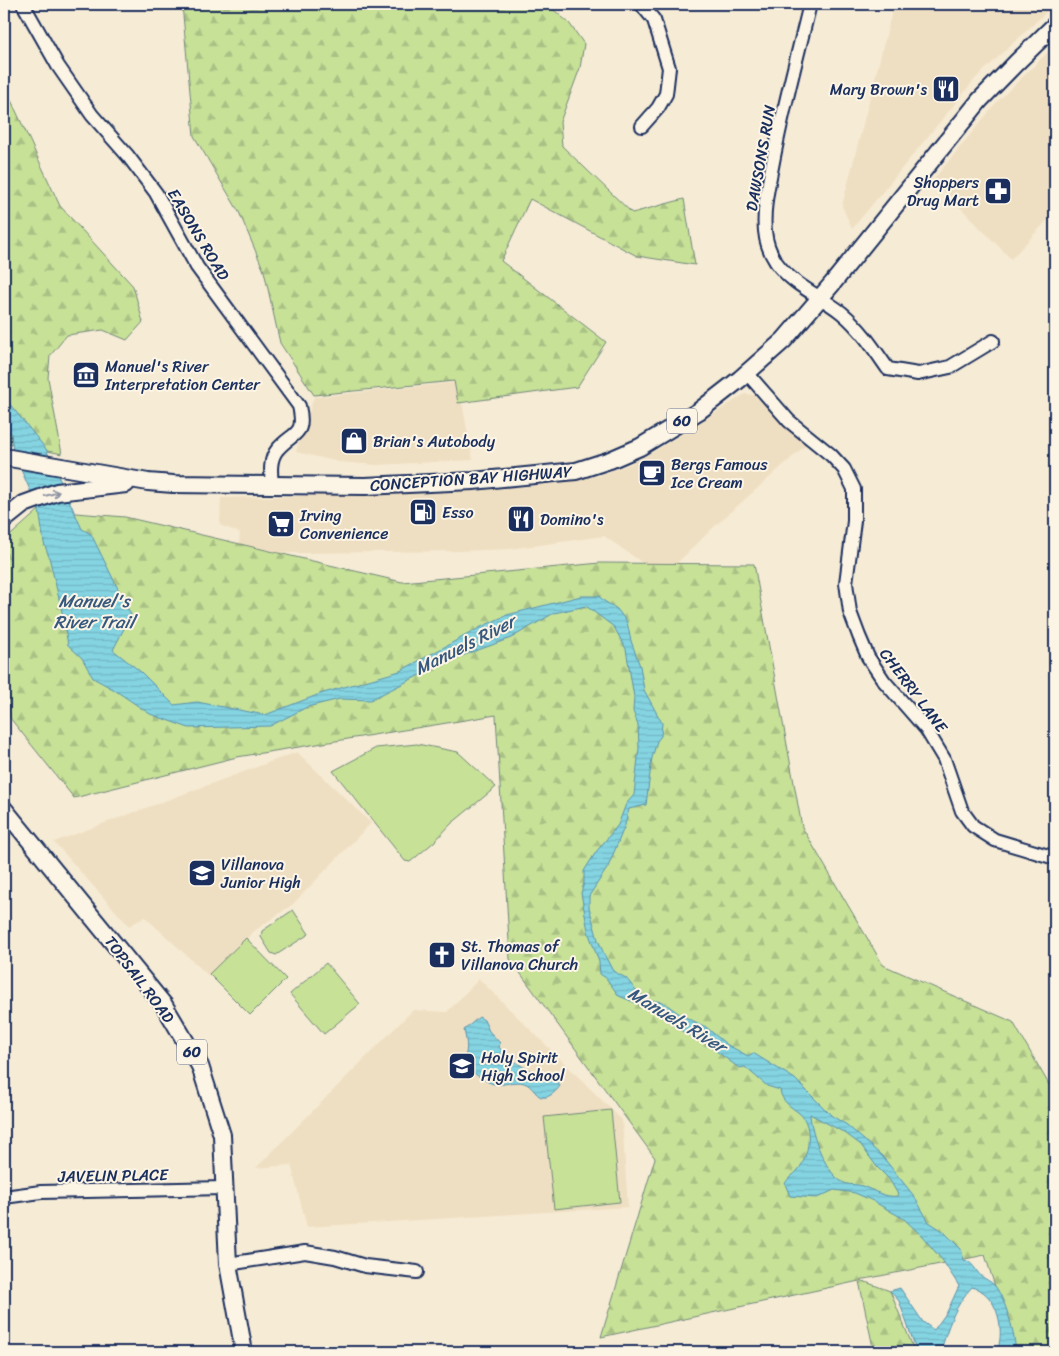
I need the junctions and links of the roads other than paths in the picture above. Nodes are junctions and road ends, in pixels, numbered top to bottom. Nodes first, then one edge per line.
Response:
1 (23, 4) edge
2 (641, 4) edge
3 (810, 4) edge
4 (1055, 25) edge
5 (642, 126) dead end
6 (819, 298) junction
7 (993, 341) dead end
8 (747, 373) junction
9 (8, 458) edge
10 (148, 482) junction
11 (272, 485) junction
12 (4, 520) edge
13 (4, 809) edge
14 (1055, 858) edge
15 (224, 1188) junction
16 (4, 1196) edge
17 (228, 1264) junction
18 (417, 1272) dead end
19 (244, 1352) edge

1 - 11 street, EASONS ROAD
2 - 5 street
3 - 6 street, DAWSONS RUN
4 - 6 main road, CONCEPTION BAY HIGHWAY / 60
6 - 7 street, DAWSONS RUN
6 - 8 main road, CONCEPTION BAY HIGHWAY / 60
8 - 11 main road, CONCEPTION BAY HIGHWAY / 60
8 - 14 street, CHERRY LANE
9 - 10 main road, CONCEPTION BAY HIGHWAY / 60
10 - 11 main road, CONCEPTION BAY HIGHWAY / 60
12 -> 10 main road
13 - 15 main road, TOPSAIL ROAD / 60
15 - 16 street, JAVELIN PLACE
15 - 17 main road, TOPSAIL ROAD / 60
17 - 18 street
17 - 19 main road, TOPSAIL ROAD / 60

